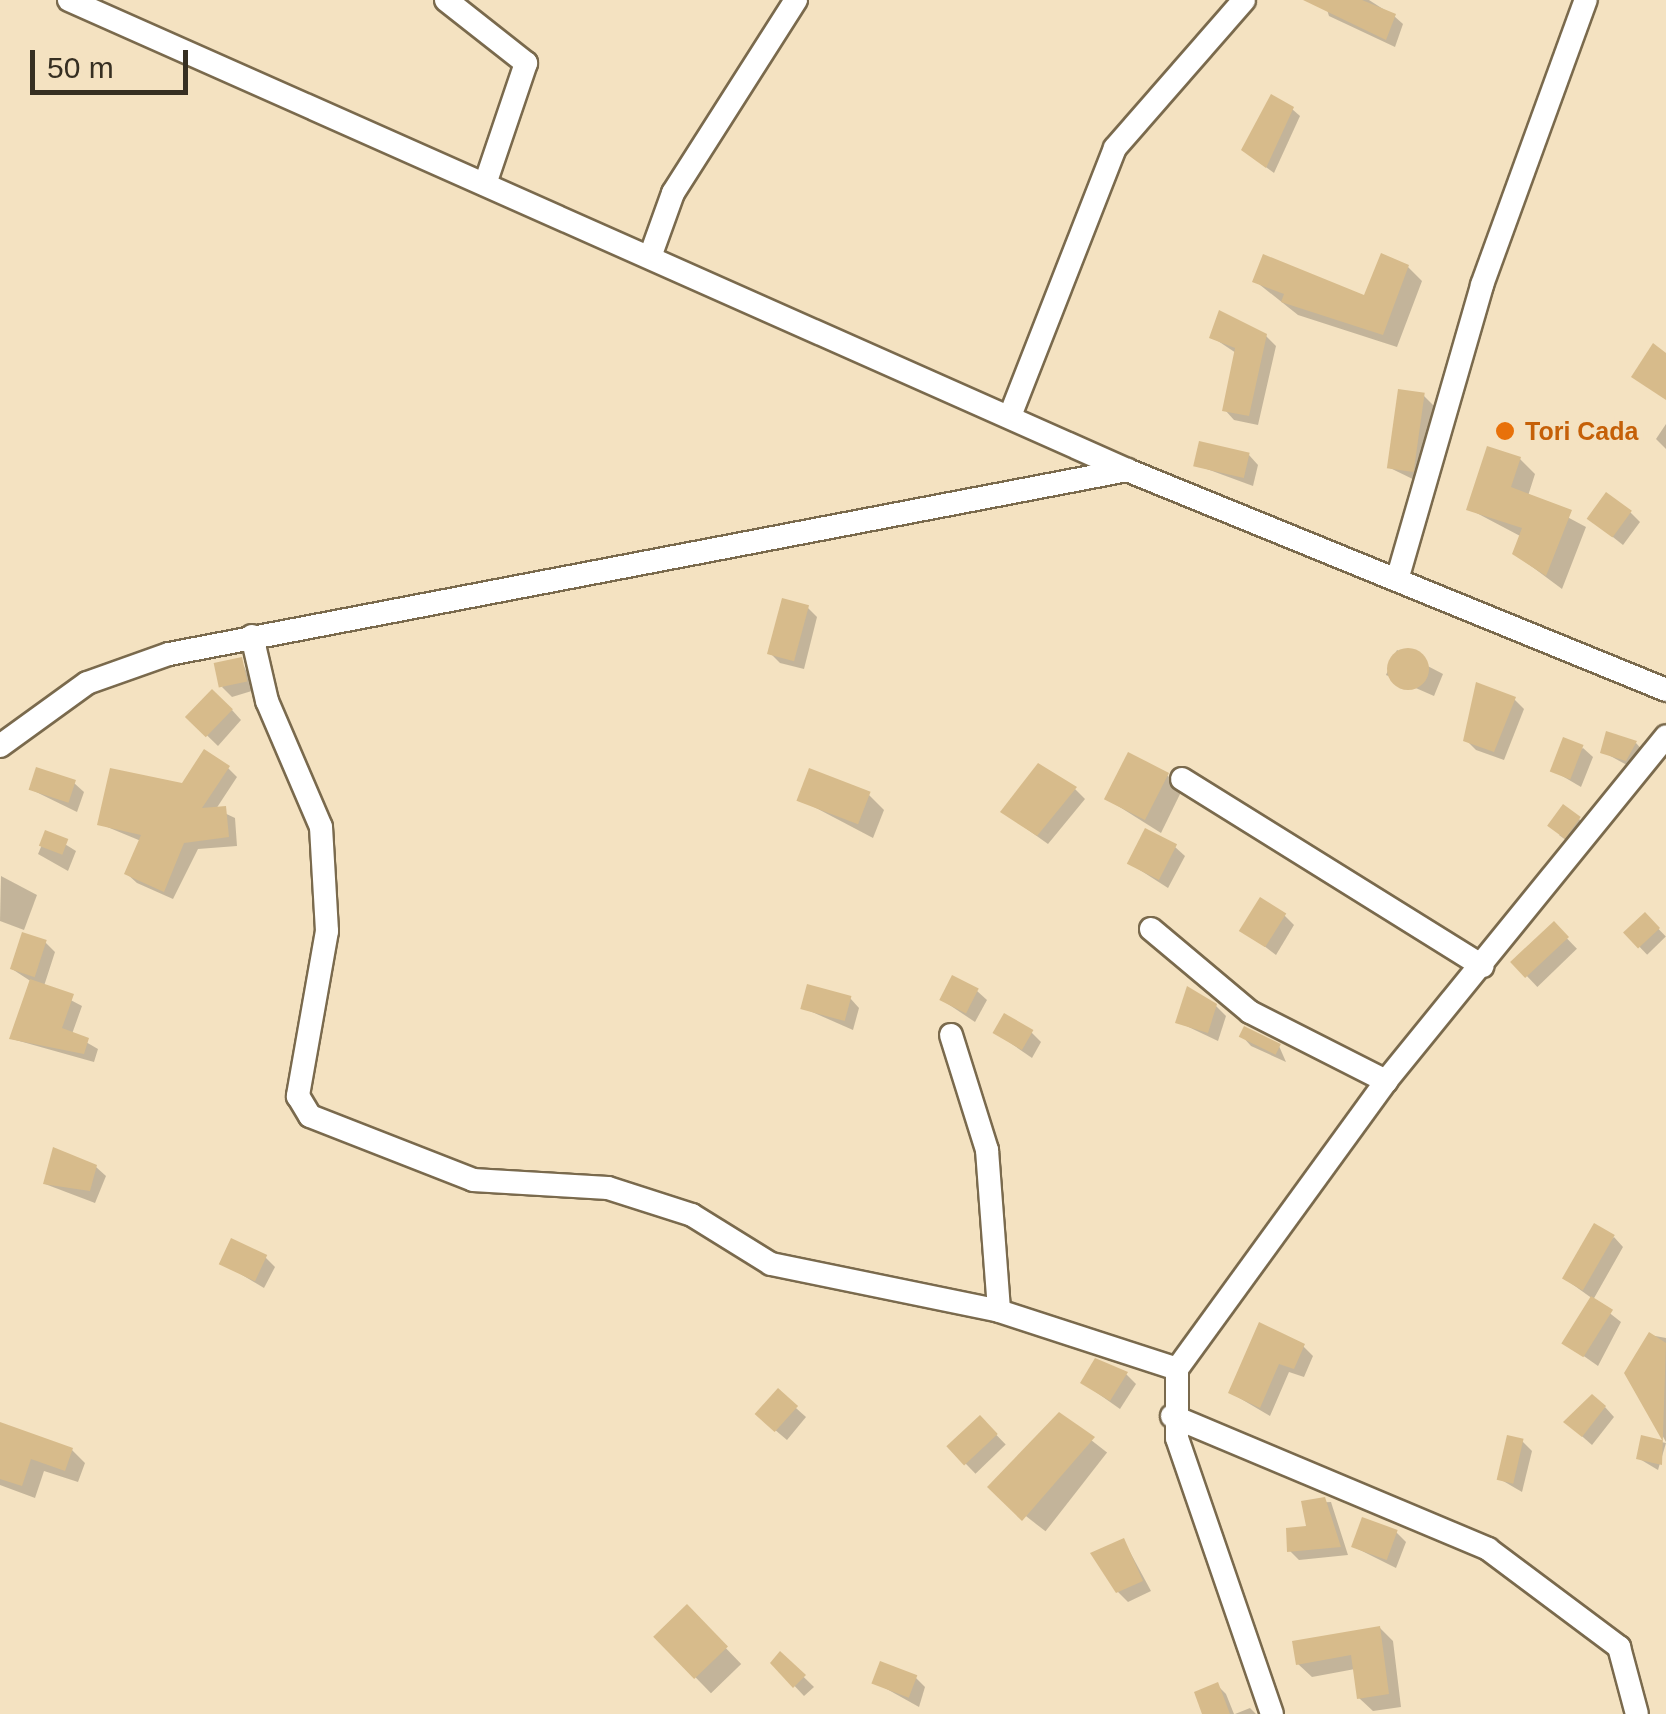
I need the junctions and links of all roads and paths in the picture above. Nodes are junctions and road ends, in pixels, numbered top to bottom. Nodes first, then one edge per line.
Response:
1 (69, 0) edge
2 (446, 0) edge
3 (796, 0) edge
4 (1244, 0) edge
5 (1586, 0) edge
6 (485, 184) junction
7 (650, 256) junction
8 (1010, 416) junction
9 (1127, 470) junction
10 (1397, 580) junction
11 (252, 636) junction
12 (1666, 690) edge
13 (1666, 736) edge
14 (0, 746) edge
15 (1182, 780) dead end
16 (1151, 929) dead end
17 (1483, 966) junction
18 (951, 1035) dead end
19 (1386, 1081) junction
20 (999, 1311) junction
21 (1176, 1370) junction
22 (1172, 1416) junction
23 (1272, 1714) edge
24 (1636, 1714) edge

1 - 6 street
2 - 6 street
3 - 7 street
4 - 8 street
5 - 10 street
6 - 7 street
7 - 8 street
8 - 9 street
9 - 10 street
9 - 11 street
10 - 12 street
11 - 14 street
11 - 20 street
13 - 17 street
15 - 17 street
16 - 19 street
17 - 19 street
18 - 20 street
19 - 21 street
20 - 21 street
21 - 22 street
22 - 23 street
22 - 24 street

